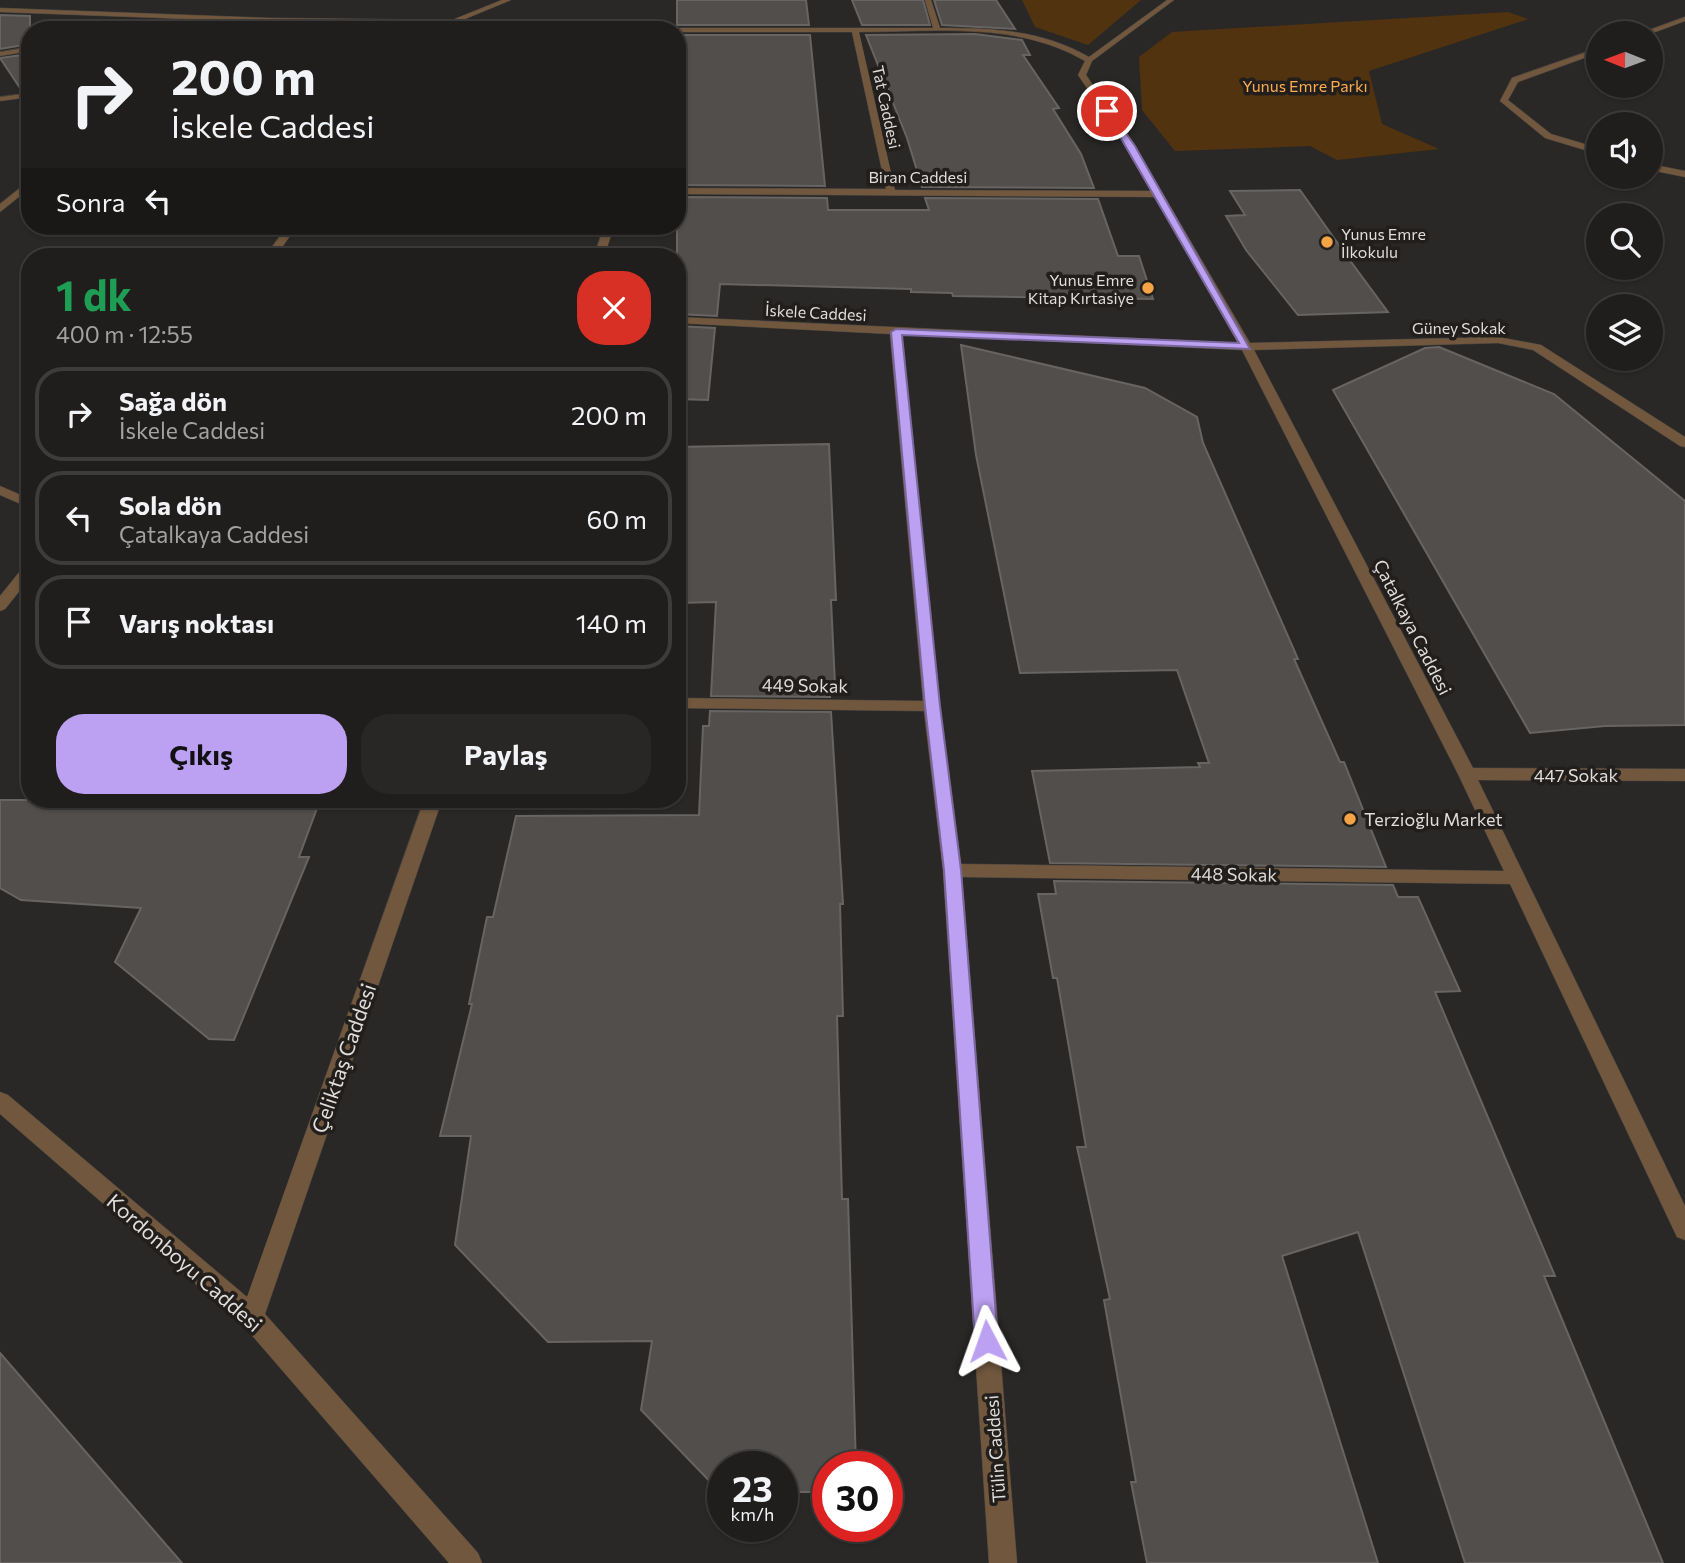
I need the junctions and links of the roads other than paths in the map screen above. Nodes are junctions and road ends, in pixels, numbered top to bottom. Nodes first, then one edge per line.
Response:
1 (508, 0) edge
2 (928, 0) edge
3 (1171, 0) edge
4 (0, 10) edge
5 (1685, 19) edge
6 (270, 20) junction
7 (261, 21) edge
8 (361, 21) edge
9 (455, 21) edge
10 (1663, 27) edge
11 (855, 29) junction
12 (937, 29) junction
13 (686, 30) edge
14 (21, 50) edge
15 (0, 54) edge
16 (1586, 54) edge
17 (1089, 60) junction
18 (21, 96) edge
19 (0, 99) edge
20 (1586, 147) edge
21 (1663, 170) edge
22 (1685, 174) edge
23 (21, 191) edge
24 (686, 191) edge
25 (891, 192) junction
26 (1158, 194) junction
27 (0, 209) edge
28 (686, 320) edge
29 (896, 332) junction
30 (1246, 347) junction
31 (1685, 443) edge
32 (0, 490) edge
33 (21, 500) edge
34 (21, 579) edge
35 (0, 606) edge
36 (686, 703) edge
37 (932, 706) junction
38 (1467, 774) junction
39 (1685, 775) edge
40 (430, 808) edge
41 (952, 870) junction
42 (1516, 878) junction
43 (0, 1101) edge
44 (1685, 1230) edge
45 (252, 1317) junction
46 (468, 1563) edge
47 (1003, 1563) edge

1 - 9 street
2 - 12 street
3 - 17 street
4 - 6 street
5 - 10 street
6 - 7 street
6 - 8 street
11 - 12 street
11 - 13 street
11 - 25 street, Tat Caddesi
12 - 17 street
14 - 15 street
16 - 20 street
17 - 26 street, Çatalkaya Caddesi
18 - 19 street
21 - 22 street
23 - 27 street
24 - 25 street, Biran Caddesi
25 - 26 street, Biran Caddesi
26 - 30 street, Çatalkaya Caddesi
28 - 29 street, İskele Caddesi
29 - 30 street, İskele Caddesi
29 - 37 street, Tülin Caddesi
30 - 31 street, Güney Sokak
30 - 38 street, Çatalkaya Caddesi
32 - 33 street
34 - 35 street
36 - 37 street, 449 Sokak
37 - 41 street, Tülin Caddesi
38 - 39 street, 447 Sokak
38 - 42 street, Çatalkaya Caddesi
40 - 45 street, Çeliktaş Caddesi
41 - 42 street, 448 Sokak
41 - 47 street, Tülin Caddesi
42 - 44 street, Çatalkaya Caddesi
43 - 45 street, Kordonboyu Caddesi
45 - 46 street, Kordonboyu Caddesi

